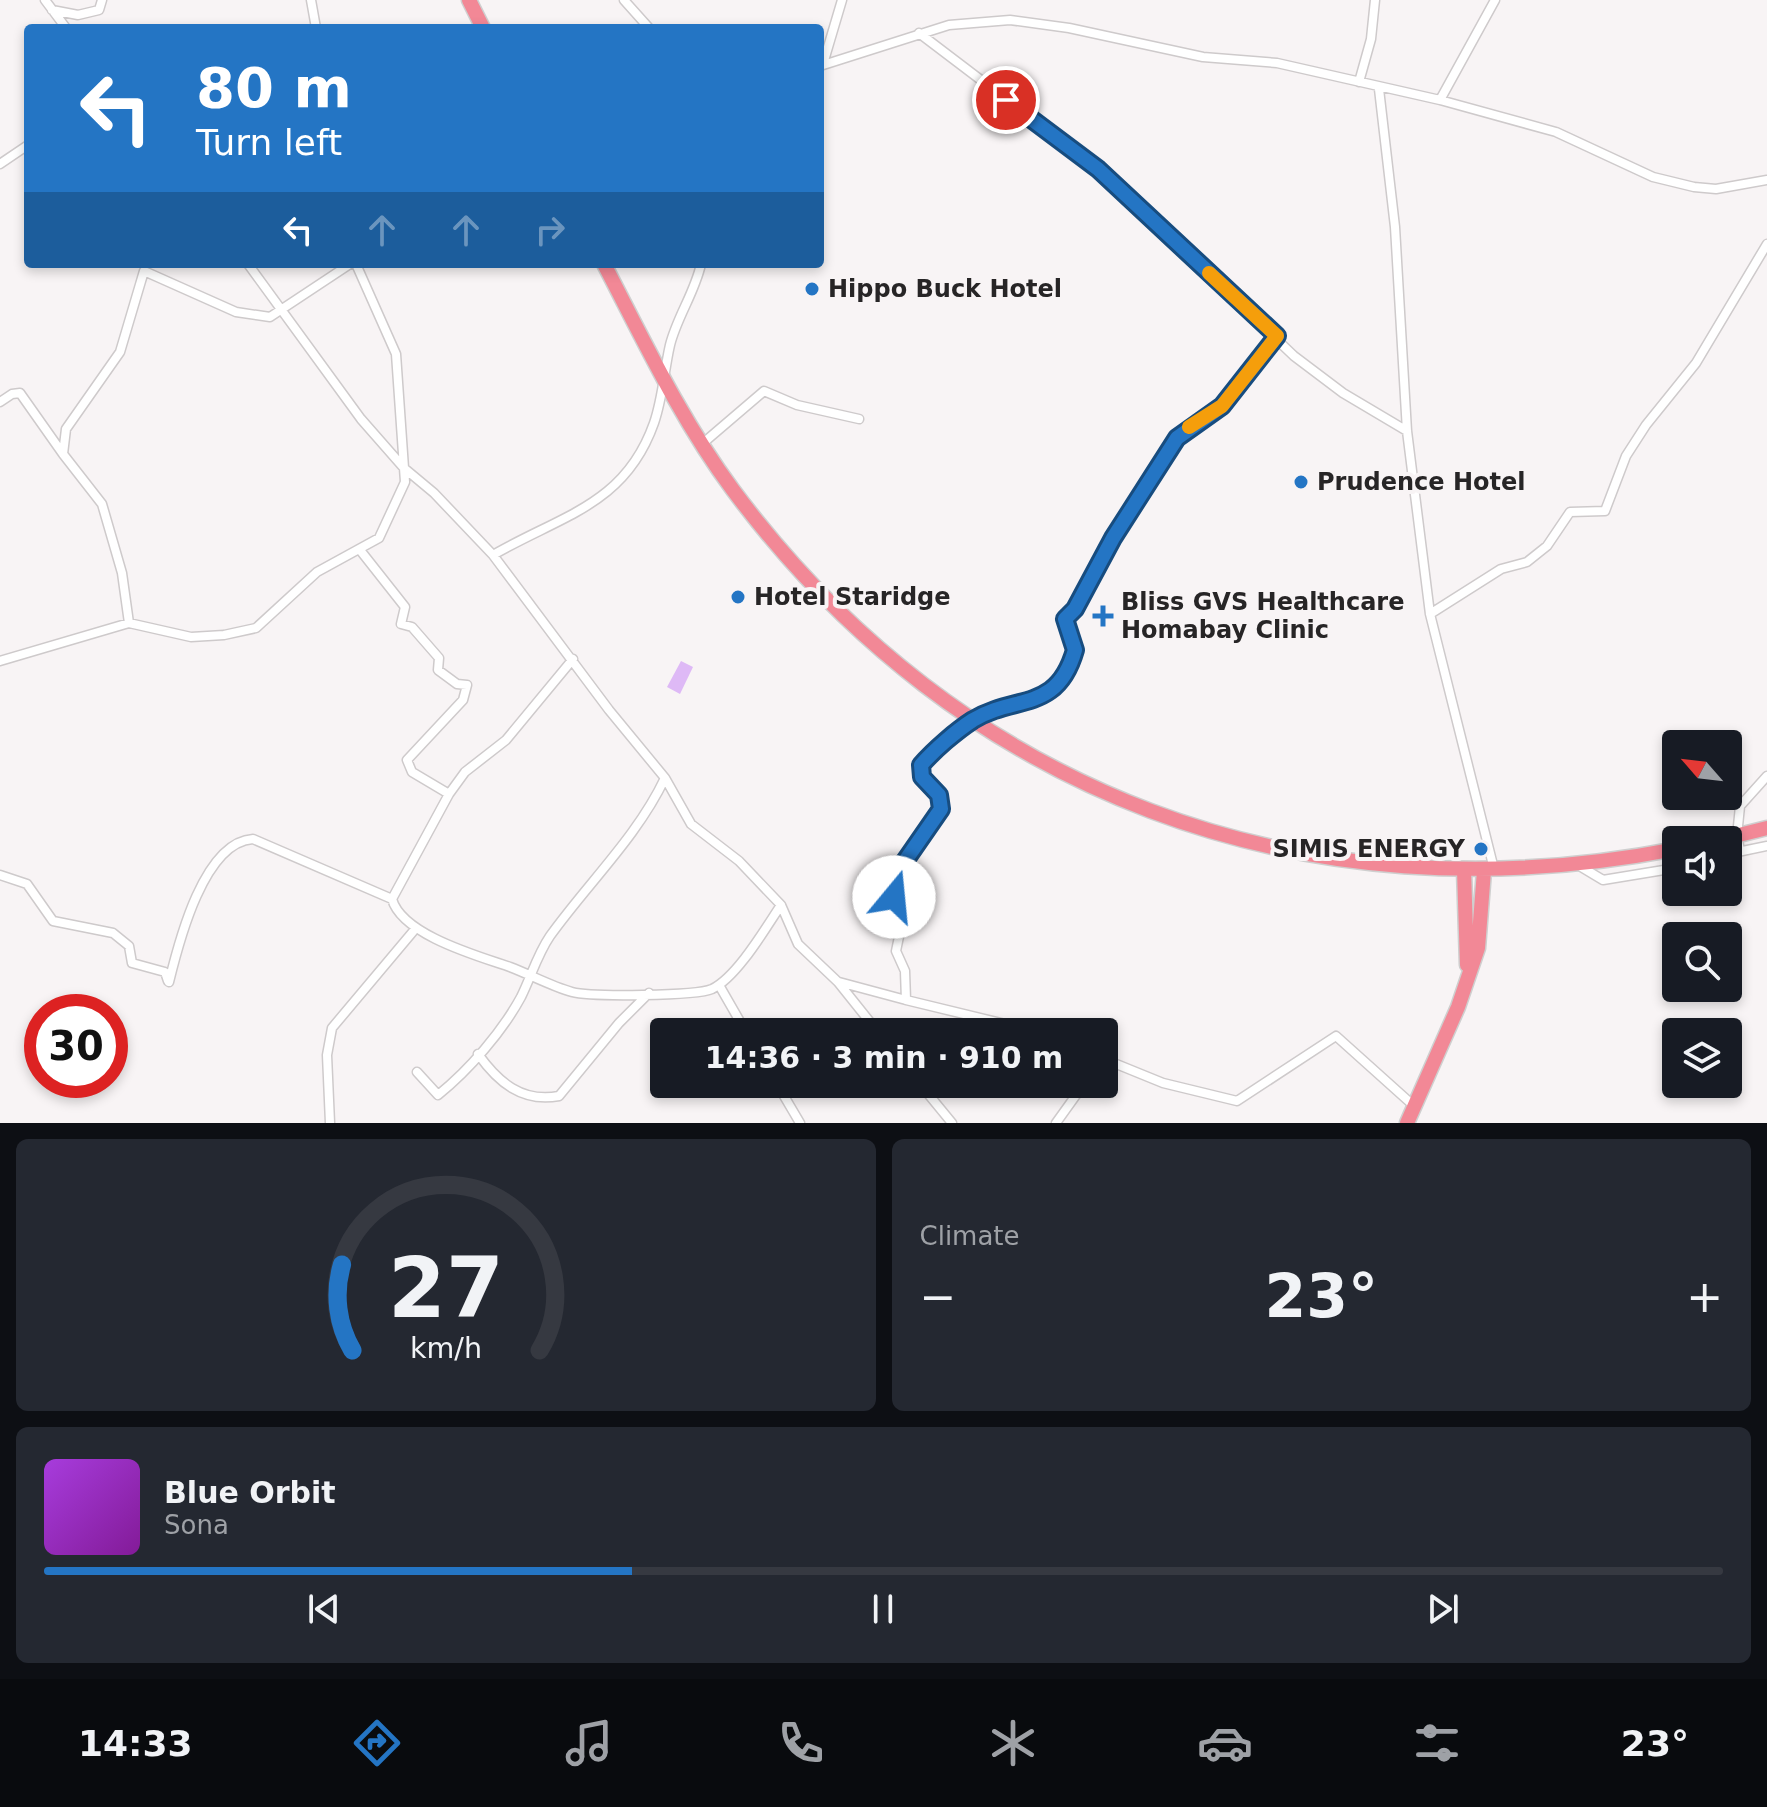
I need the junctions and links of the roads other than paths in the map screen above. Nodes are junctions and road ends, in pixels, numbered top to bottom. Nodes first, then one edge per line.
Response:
1 (45, 0) edge
2 (102, 0) edge
3 (311, 0) edge
4 (469, 0) edge
5 (624, 0) edge
6 (842, 0) edge
7 (1375, 0) edge
8 (1495, 0) edge
9 (52, 10) junction
10 (63, 24) edge
11 (315, 24) edge
12 (481, 24) edge
13 (645, 24) edge
14 (919, 33) junction
15 (824, 58) edge
16 (824, 64) edge
17 (1359, 82) junction
18 (1379, 89) junction
19 (1440, 100) junction
20 (24, 148) edge
21 (0, 164) edge
22 (1767, 180) edge
23 (1767, 244) edge
24 (251, 268) edge
25 (347, 268) edge
26 (355, 268) edge
27 (606, 268) edge
28 (700, 268) edge
29 (281, 309) junction
30 (1277, 336) junction
31 (665, 384) junction
32 (0, 402) edge
33 (859, 419) dead end
34 (1407, 431) junction
35 (702, 444) junction
36 (63, 454) junction
37 (404, 468) junction
38 (360, 550) junction
39 (493, 555) junction
40 (1430, 614) junction
41 (129, 623) junction
42 (573, 659) junction
43 (0, 661) edge
44 (973, 720) junction
45 (1767, 776) edge
46 (665, 778) junction
47 (449, 794) junction
48 (1740, 826) edge
49 (1767, 828) edge
50 (1742, 841) edge
51 (1742, 843) edge
52 (1767, 846) edge
53 (1662, 851) edge
54 (1578, 865) junction
55 (1464, 870) junction
56 (1662, 870) edge
57 (1489, 871) junction
58 (0, 875) edge
59 (392, 899) junction
60 (781, 905) junction
61 (416, 928) junction
62 (1468, 970) junction
63 (530, 975) junction
64 (838, 982) junction
65 (719, 985) junction
66 (649, 993) junction
67 (906, 1000) junction
68 (738, 1018) edge
69 (867, 1018) edge
70 (980, 1018) edge
71 (478, 1054) junction
72 (1118, 1065) edge
73 (417, 1072) dead end
74 (785, 1098) edge
75 (931, 1098) edge
76 (1074, 1098) edge
77 (1414, 1106) junction
78 (330, 1123) edge
79 (800, 1123) edge
80 (952, 1123) edge
81 (1056, 1123) edge
82 (1407, 1123) edge

1 - 9 street
2 - 9 street
3 - 11 street
4 - 12 highway
5 - 13 street
6 - 15 street
7 - 17 street
8 - 19 street
9 - 10 street
14 - 16 street
14 - 17 street
14 - 30 street
17 - 18 street
18 - 19 street
18 - 34 street
19 - 22 street
20 - 21 street
23 - 40 street
24 - 29 street
25 - 29 street
26 - 37 street
27 - 31 highway
28 - 31 street
29 - 36 street
29 - 37 street
30 - 34 street
30 - 44 street
31 - 35 highway
31 - 39 street
32 - 36 street
33 - 35 street
34 - 40 street
35 - 44 highway
36 - 41 street
37 - 38 street
37 - 39 street
38 - 41 street
38 - 47 street
39 - 42 street
40 - 57 street
41 - 43 street
42 - 46 street
42 - 47 street
44 - 55 highway
44 - 67 street
45 - 48 street
46 - 60 street
46 - 63 street
47 - 59 street
49 - 50 highway
51 - 52 street
53 - 54 highway
54 - 56 street
54 - 57 highway
55 - 57 highway
55 - 62 highway
57 - 62 highway
58 - 59 street
59 - 61 street
60 - 64 street
60 - 65 street
61 - 63 street
61 - 78 street
62 - 77 highway
63 - 66 street
63 - 71 street
64 - 67 street
64 - 69 street
65 - 66 street
65 - 68 street
66 - 71 street
67 - 70 street
71 - 73 street
72 - 77 street
74 - 79 street
75 - 80 street
76 - 81 street
77 - 82 highway

